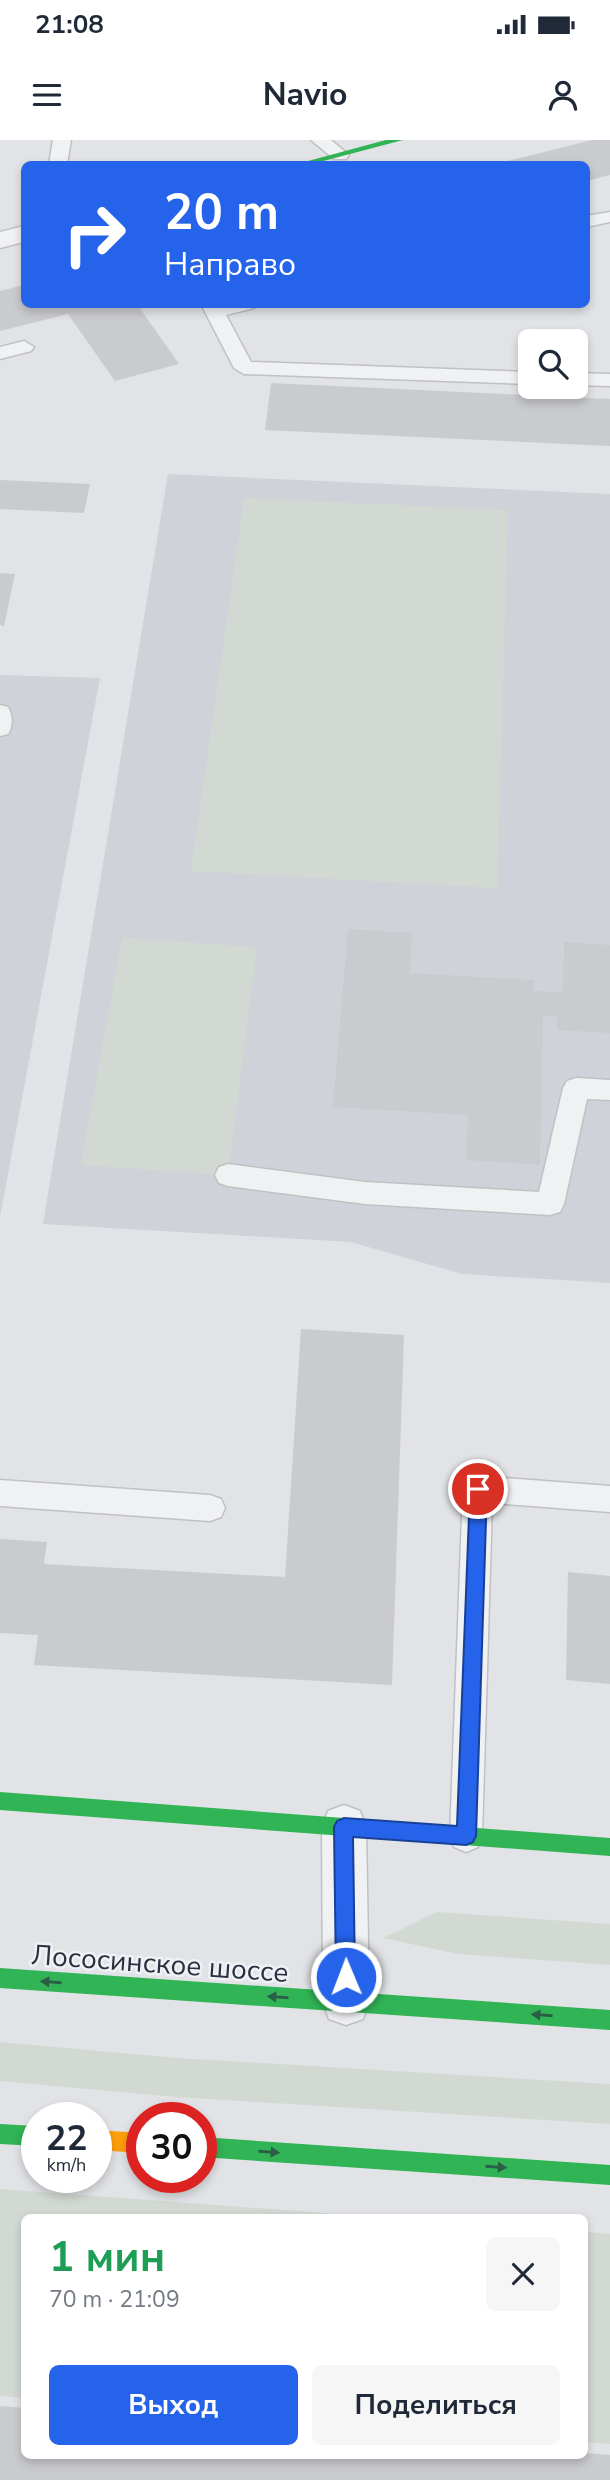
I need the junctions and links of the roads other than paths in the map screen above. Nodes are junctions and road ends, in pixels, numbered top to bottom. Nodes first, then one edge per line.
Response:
1 (62, 140) edge
2 (320, 140) edge
3 (398, 140) edge
4 (340, 155) junction
5 (58, 161) edge
6 (315, 161) edge
7 (610, 216) edge
8 (590, 221) edge
9 (21, 235) edge
10 (0, 240) edge
11 (213, 308) edge
12 (24, 347) dead end
13 (0, 353) edge
14 (518, 377) edge
15 (588, 379) edge
16 (610, 380) edge
17 (0, 713) edge
18 (0, 728) edge
19 (610, 1090) edge
20 (228, 1175) dead end
21 (0, 1493) edge
22 (610, 1499) edge
23 (209, 1508) dead end
24 (0, 1801) edge
25 (344, 1827) junction
26 (466, 1836) junction
27 (610, 1847) edge
28 (0, 1979) edge
29 (346, 2002) junction
30 (610, 2020) edge
31 (0, 2134) edge
32 (21, 2135) edge
33 (217, 2148) edge
34 (610, 2175) edge

1 - 5 lane
2 - 4 lane
3 - 4 street
4 - 6 street
7 - 8 lane
9 - 10 street
11 - 14 lane
12 - 13 lane
15 - 16 lane
17 - 18 lane
19 - 20 lane
21 - 23 lane
22 - 26 lane
24 - 25 street
25 - 26 street
25 - 29 street
26 - 27 street
29 -> 28 street, Лососинское шоссе
30 -> 29 street, Лососинское шоссе
31 - 32 street
33 -> 34 street

